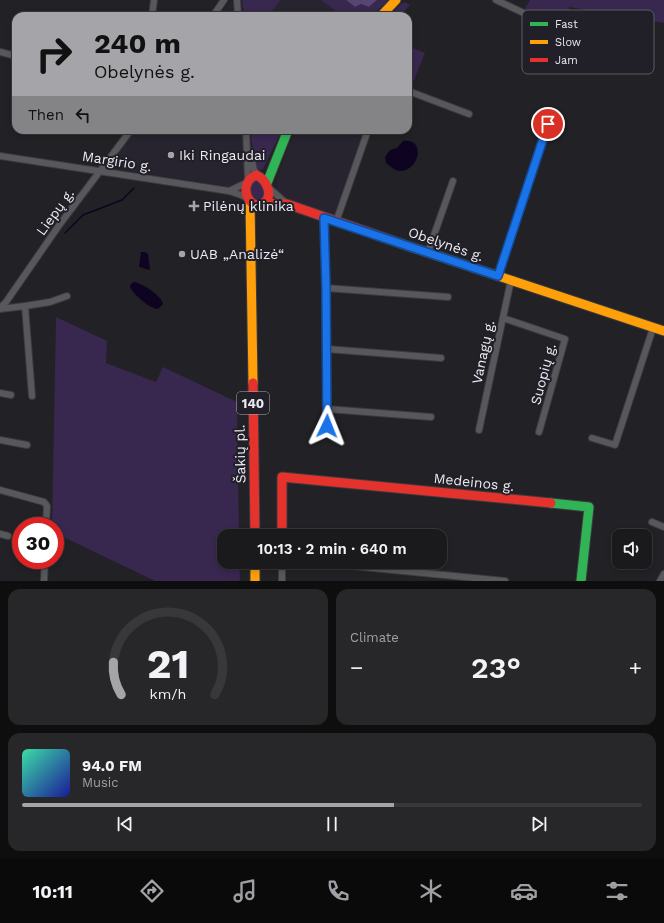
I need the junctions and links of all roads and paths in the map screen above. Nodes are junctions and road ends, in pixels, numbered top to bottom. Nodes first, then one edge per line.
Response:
1 (154, 0) edge
2 (224, 0) edge
3 (237, 0) edge
4 (396, 0) edge
5 (496, 0) edge
6 (152, 12) edge
7 (216, 12) edge
8 (238, 12) edge
9 (385, 12) edge
10 (522, 12) edge
11 (0, 52) edge
12 (12, 55) edge
13 (412, 92) edge
14 (469, 114) dead end
15 (548, 124) dead end
16 (128, 134) edge
17 (247, 134) edge
18 (247, 134) edge
19 (285, 134) edge
20 (286, 134) edge
21 (367, 134) edge
22 (0, 156) edge
23 (100, 171) junction
24 (259, 176) junction
25 (247, 181) junction
26 (453, 181) dead end
27 (267, 184) junction
28 (229, 191) junction
29 (249, 200) junction
30 (263, 204) junction
31 (287, 204) junction
32 (324, 218) junction
33 (336, 222) junction
34 (428, 252) junction
35 (498, 276) junction
36 (252, 277) junction
37 (511, 280) junction
38 (326, 288) junction
39 (67, 296) dead end
40 (448, 296) dead end
41 (25, 306) junction
42 (0, 309) edge
43 (503, 318) junction
44 (653, 328) junction
45 (664, 331) edge
46 (327, 349) junction
47 (441, 358) dead end
48 (0, 394) edge
49 (11, 396) dead end
50 (32, 396) dead end
51 (327, 409) junction
52 (431, 417) dead end
53 (327, 426) dead end
54 (479, 430) dead end
55 (539, 432) dead end
56 (592, 438) dead end
57 (0, 440) edge
58 (27, 445) dead end
59 (0, 490) edge
60 (46, 517) edge
61 (652, 522) dead end
62 (664, 527) edge
63 (255, 529) edge
64 (282, 529) edge
65 (0, 534) edge
66 (8, 536) dead end
67 (45, 569) edge
68 (255, 569) edge
69 (282, 569) edge
70 (382, 569) edge
71 (664, 574) edge
72 (44, 581) edge
73 (255, 581) edge
74 (282, 581) edge
75 (505, 581) edge
76 (581, 581) edge
77 (660, 581) edge

1 - 6 street
2 - 7 street
3 - 8 street
4 - 9 street
5 - 10 street
11 - 12 street
13 - 14 street
15 - 35 street
16 - 23 street, Liepų g.
17 - 24 street
18 - 25 street
19 - 24 street, 140
20 - 27 street, 140
21 - 33 street
22 - 23 street, Margirio g.
23 - 28 street, Margirio g.
23 - 42 street, Liepų g.
24 - 25 street
24 - 27 street
25 - 28 street
25 - 29 street, 140
26 - 34 street
27 - 30 street, 140
27 - 31 street, Obelynės g.
28 - 29 street, Margirio g.
29 - 30 street
29 - 36 street, Šakių pl. / 140
30 - 31 street, Obelynės g.
30 - 36 street, Šakių pl. / 140
31 - 32 street, Obelynės g.
32 - 33 street, Obelynės g.
32 - 38 street
33 - 34 street, Obelynės g.
34 - 35 street, Obelynės g.
35 - 37 street, Obelynės g.
36 - 63 street, Šakių pl. / 140
37 - 43 street, Vanagų g.
37 - 44 street, Obelynės g.
38 - 40 street
38 - 46 street
39 - 41 street
41 - 42 street
41 - 50 street
43 - 54 street, Vanagų g.
43 - 55 street, Suopių g.
44 - 45 street, Obelynės g.
44 - 56 street
46 - 47 street
46 - 51 street
48 - 49 street
51 - 52 street
51 - 53 street
57 - 58 street
59 - 60 street
61 - 62 street
64 - 76 street, Medeinos g.
65 - 66 street
67 - 72 street
68 - 73 street
69 - 74 street
70 - 75 street
71 - 77 street

